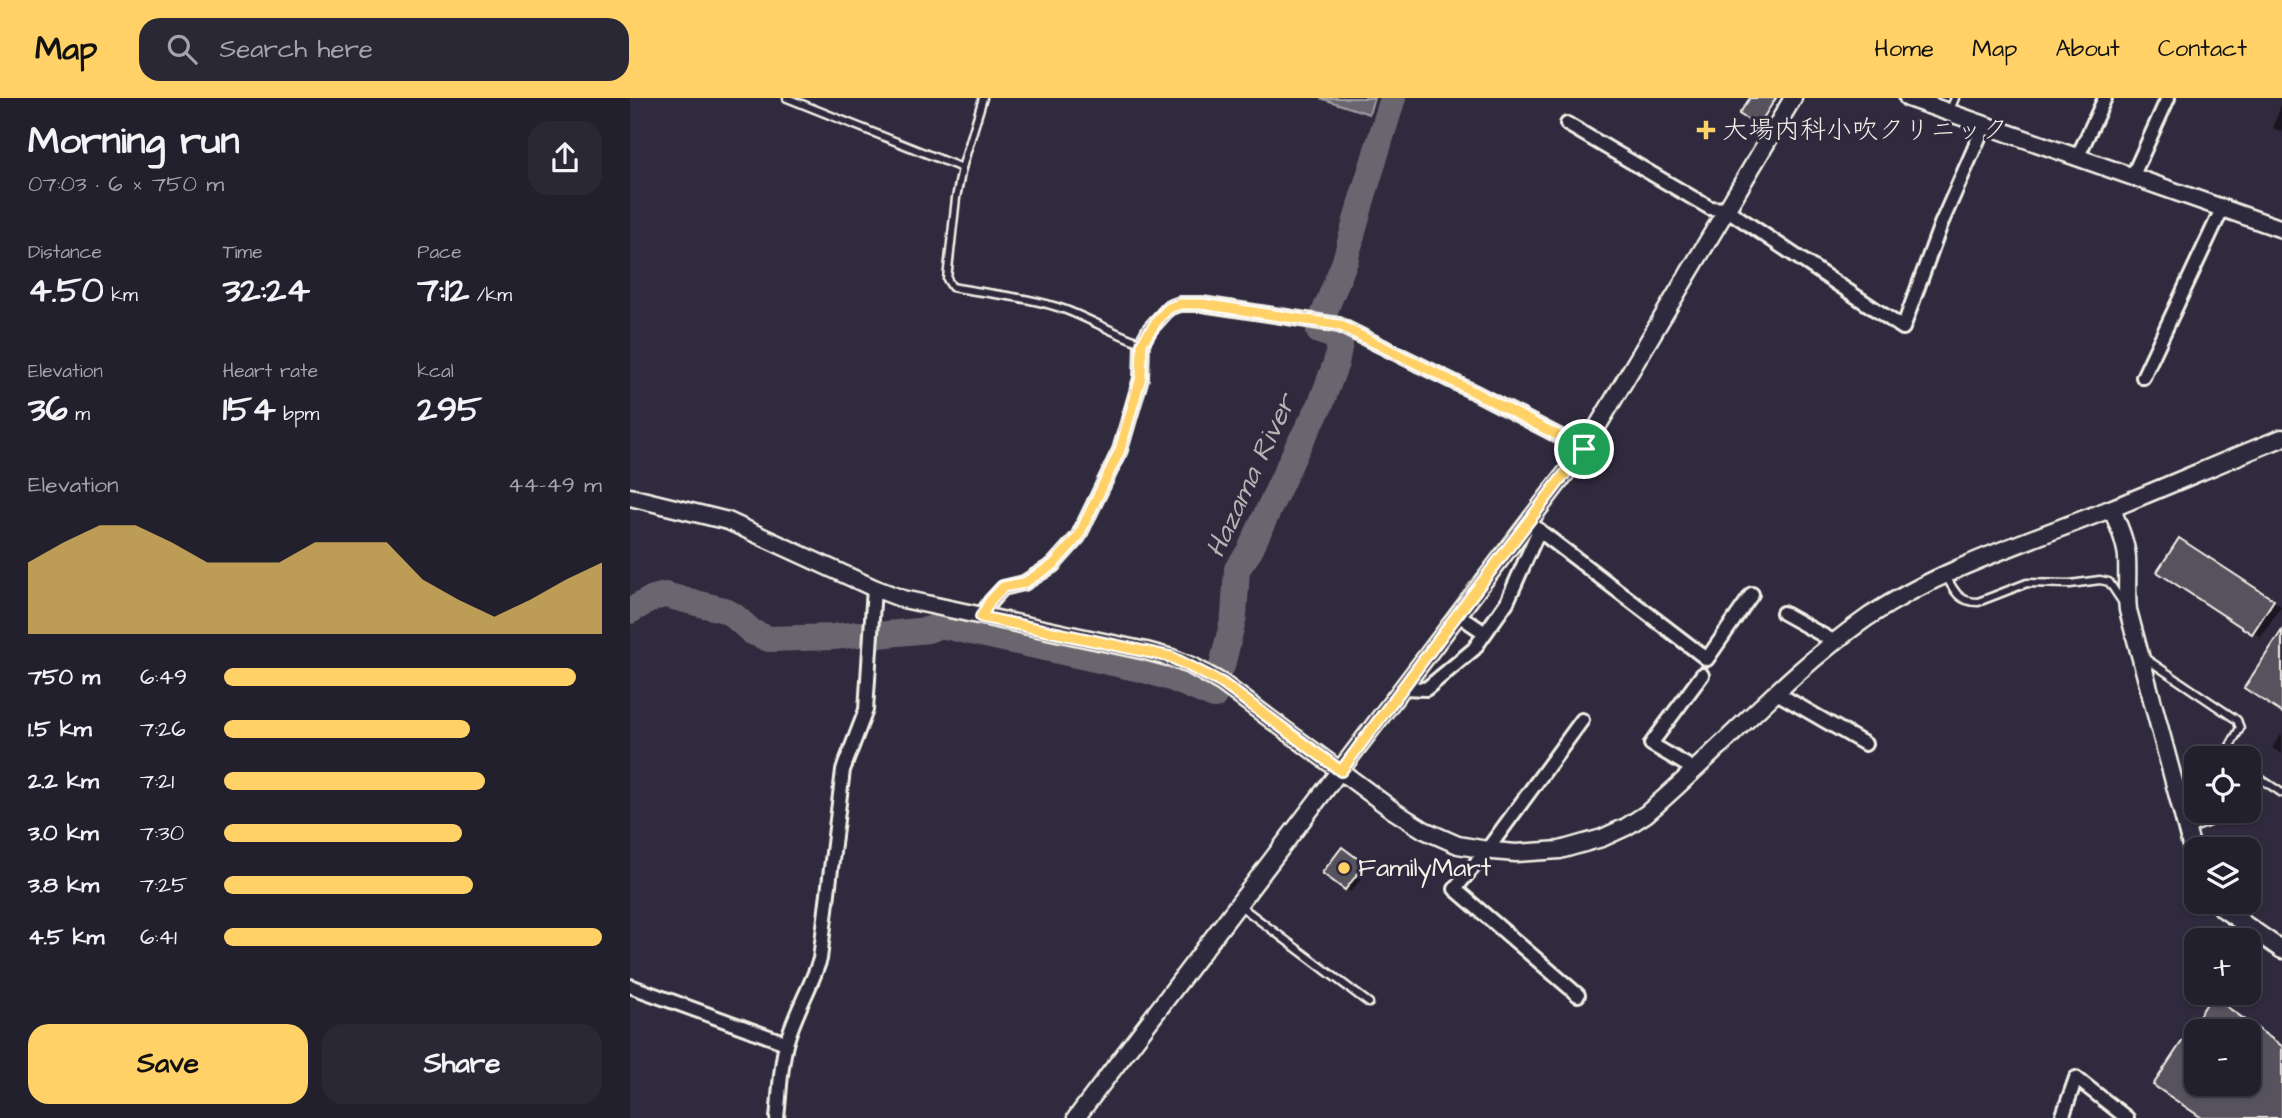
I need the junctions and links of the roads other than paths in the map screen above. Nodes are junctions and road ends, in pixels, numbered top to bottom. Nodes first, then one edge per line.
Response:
1 (787, 98) edge
2 (983, 98) edge
3 (1793, 98) edge
4 (1909, 98) edge
5 (2105, 98) edge
6 (2168, 98) edge
7 (1952, 105) edge
8 (1567, 124) dead end
9 (1985, 124) junction
10 (2078, 156) junction
11 (962, 168) junction
12 (2133, 175) junction
13 (2222, 207) junction
14 (1726, 209) junction
15 (2282, 229) edge
16 (1142, 343) junction
17 (2143, 377) dead end
18 (2282, 438) edge
19 (1584, 449) junction
20 (630, 496) edge
21 (2112, 509) junction
22 (1534, 526) junction
23 (1945, 575) junction
24 (874, 589) junction
25 (1752, 594) dead end
26 (2128, 610) junction
27 (1783, 613) dead end
28 (1457, 614) junction
29 (981, 617) junction
30 (1485, 633) junction
31 (1835, 642) junction
32 (2141, 655) junction
33 (1702, 675) dead end
34 (1403, 688) junction
35 (1775, 692) junction
36 (1582, 720) dead end
37 (1865, 744) dead end
38 (2230, 746) edge
39 (1695, 770) junction
40 (1341, 771) junction
41 (2261, 780) edge
42 (2282, 793) edge
43 (2207, 823) edge
44 (2188, 831) junction
45 (2189, 837) edge
46 (1487, 850) junction
47 (1239, 905) junction
48 (2229, 914) edge
49 (2282, 950) edge
50 (630, 986) edge
51 (1578, 995) dead end
52 (1368, 1003) dead end
53 (786, 1043) junction
54 (1077, 1117) edge
55 (777, 1118) edge
56 (2062, 1118) edge
57 (2127, 1118) edge

1 - 11 lane
2 - 11 lane
3 - 14 street
4 - 7 street
5 - 10 street
6 - 12 street
7 - 9 street
8 - 14 street
9 - 10 street
9 - 14 street
10 - 12 street
11 - 16 lane
12 - 13 street
13 - 15 street
13 - 17 street
14 - 19 street
16 - 19 street
16 - 29 street
18 - 21 street
19 - 22 street
20 - 24 street
21 - 23 street
21 - 26 street
22 - 25 street
22 - 28 street
22 - 30 street
23 - 26 lane
23 - 31 street
24 - 29 street
24 - 53 street
26 - 32 street
27 - 31 street
28 - 30 street
28 - 34 street
29 - 40 street
30 - 34 street
31 - 35 street
32 - 38 lane
32 - 44 street
33 - 39 street
34 - 40 street
35 - 37 street
35 - 39 street
36 - 46 street
39 - 46 street
40 - 46 street
40 - 47 street
41 - 42 lane
43 - 44 lane
44 - 45 street
46 - 51 street
47 - 52 lane
47 - 54 street
48 - 49 street
50 - 53 street
53 - 55 street
56 - 57 street

